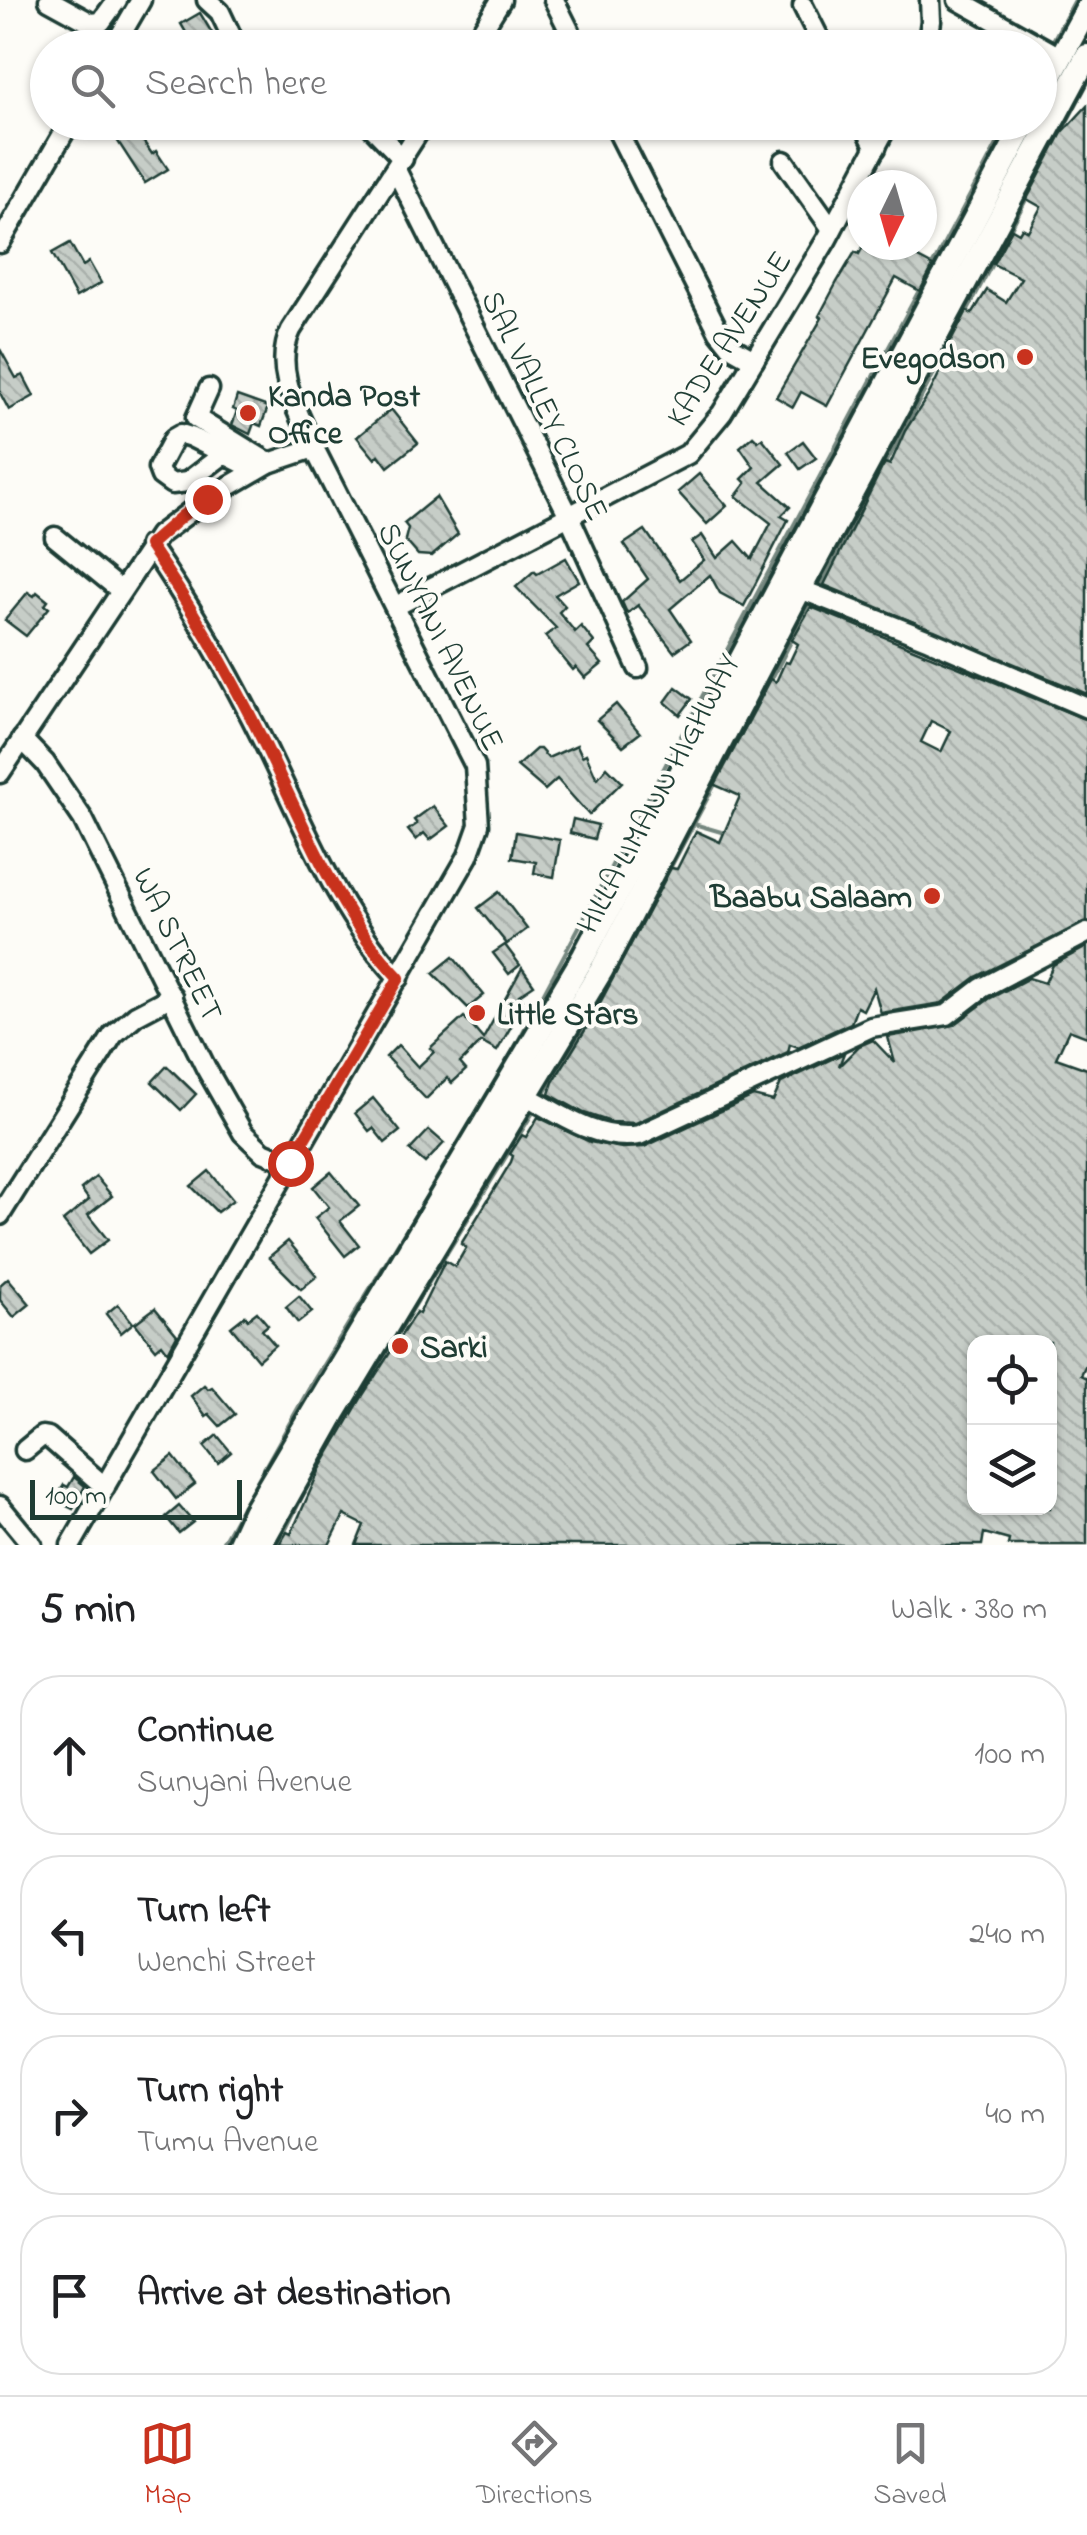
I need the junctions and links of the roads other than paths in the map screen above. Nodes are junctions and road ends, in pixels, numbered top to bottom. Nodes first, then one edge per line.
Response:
1 (49, 0) edge
2 (116, 0) edge
3 (141, 0) edge
4 (207, 0) edge
5 (499, 0) edge
6 (554, 0) edge
7 (930, 0) edge
8 (958, 0) edge
9 (803, 6) dead end
10 (1087, 9) edge
11 (124, 30) edge
12 (228, 30) edge
13 (482, 30) edge
14 (569, 30) edge
15 (815, 30) edge
16 (930, 30) edge
17 (1013, 30) edge
18 (1057, 54) edge
19 (1060, 56) junction
20 (1087, 56) edge
21 (1057, 62) edge
22 (1057, 112) edge
23 (60, 140) edge
24 (381, 140) edge
25 (414, 140) edge
26 (622, 140) edge
27 (872, 140) edge
28 (880, 140) edge
29 (1016, 140) edge
30 (1042, 140) edge
31 (876, 148) junction
32 (784, 161) dead end
33 (400, 164) junction
34 (832, 229) junction
35 (0, 242) edge
36 (754, 360) junction
37 (210, 388) dead end
38 (314, 448) junction
39 (224, 454) dead end
40 (262, 466) junction
41 (569, 516) junction
42 (55, 537) dead end
43 (149, 545) junction
44 (800, 589) junction
45 (120, 590) junction
46 (396, 606) junction
47 (638, 668) dead end
48 (1087, 708) edge
49 (22, 740) junction
50 (0, 773) edge
51 (1087, 933) edge
52 (399, 978) junction
53 (172, 996) junction
54 (525, 1095) junction
55 (290, 1163) junction
56 (0, 1216) edge
57 (25, 1450) dead end
58 (105, 1487) junction
59 (0, 1506) edge
60 (73, 1544) edge
61 (32, 1545) edge
62 (239, 1545) edge
63 (260, 1545) edge

1 - 2 street
3 - 11 street
4 - 12 street
5 - 13 street
6 - 14 street
7 - 16 street
8 - 17 street
9 - 15 street
10 - 19 main road
18 - 19 street
19 - 21 main road
20 - 22 main road, HILLA LIMANN HIGHWAY
23 - 35 street
24 - 33 street, SAL VALLEY CLOSE
25 - 33 street, SUNYANI AVENUE
26 - 36 street
27 - 31 street
28 - 31 street, KADE AVENUE
29 - 62 main road, HILLA LIMANN HIGHWAY
30 - 44 main road, HILLA LIMANN HIGHWAY
31 - 34 street, KADE AVENUE
32 - 34 street
33 - 38 street, SUNYANI AVENUE
33 - 41 street, SAL VALLEY CLOSE
34 - 36 street, KADE AVENUE
36 - 41 street, KADE AVENUE
37 - 40 street
38 - 40 street
38 - 46 street, SUNYANI AVENUE
39 - 40 street
40 - 43 street
41 - 46 street, KADE AVENUE
41 - 47 street, SAL VALLEY CLOSE
42 - 45 street
43 - 45 street
43 - 52 street
44 - 48 street
44 - 54 main road, HILLA LIMANN HIGHWAY
45 - 49 street
46 - 52 street, SUNYANI AVENUE
49 - 50 street
49 - 53 street, WA STREET
51 - 54 street
52 - 55 street, SUNYANI AVENUE
53 - 55 street, WA STREET
53 - 56 street
54 - 63 main road, HILLA LIMANN HIGHWAY
55 - 58 street, SUNYANI AVENUE
57 - 58 street
58 - 60 street, SUNYANI AVENUE
59 - 61 street

